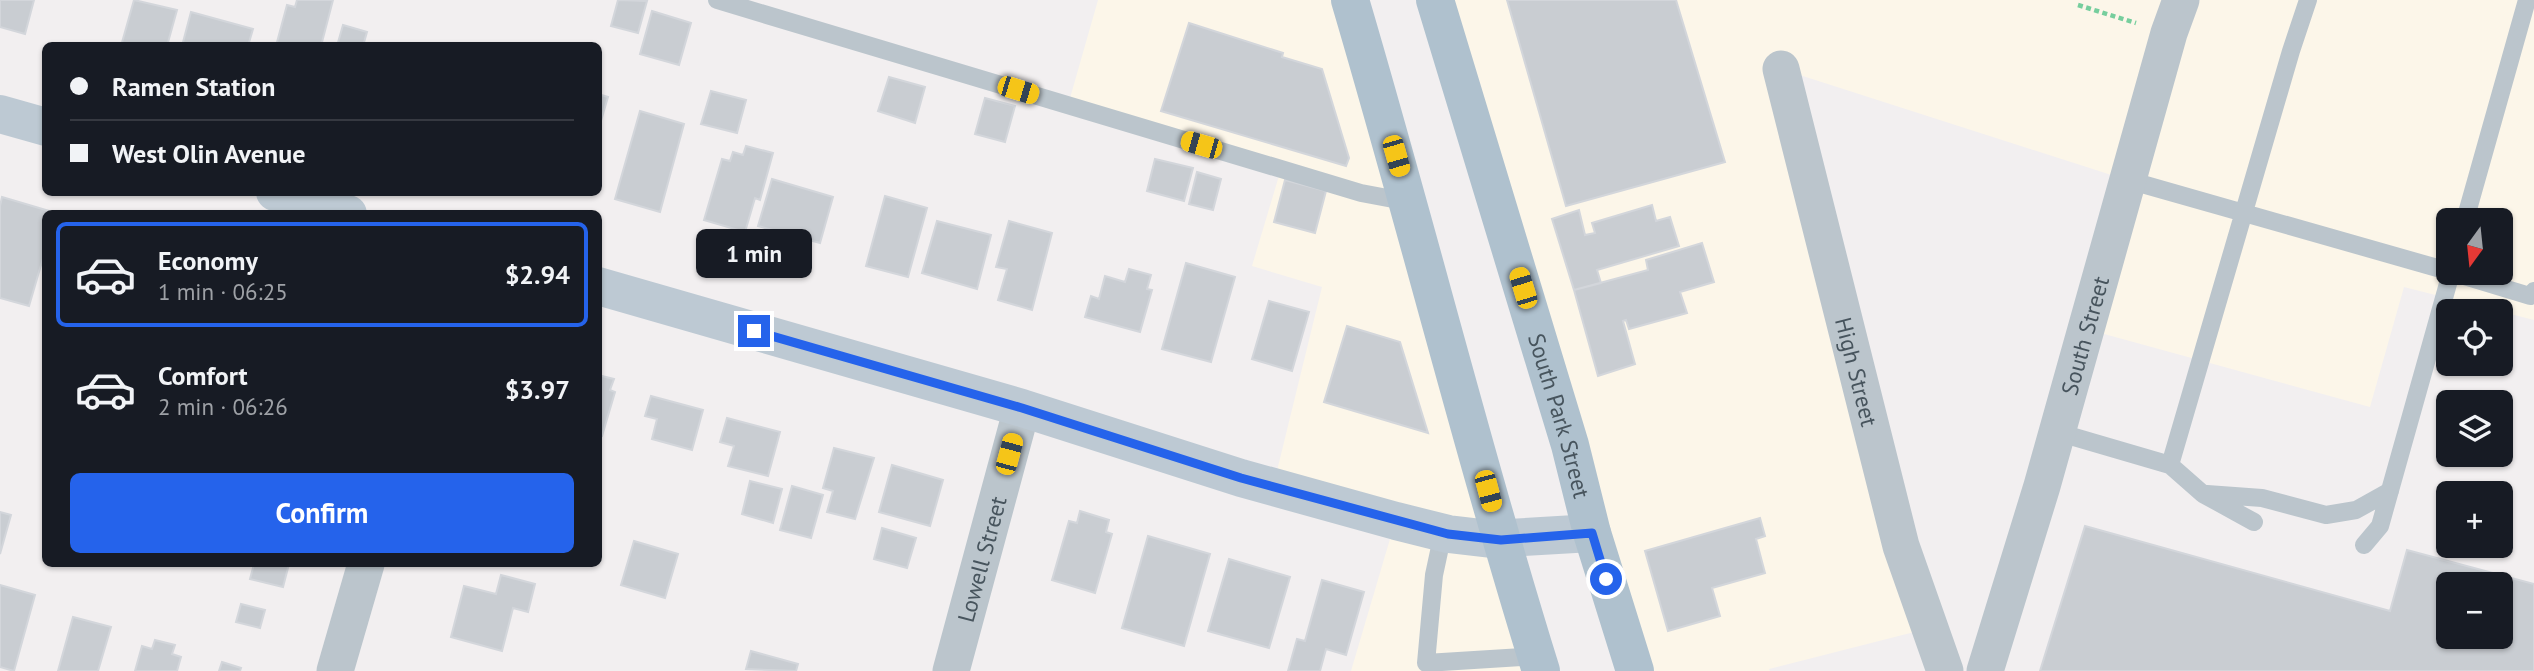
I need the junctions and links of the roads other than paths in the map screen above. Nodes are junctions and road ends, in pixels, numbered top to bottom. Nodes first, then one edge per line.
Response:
1 (717, 0) edge
2 (1350, 0) edge
3 (1436, 0) edge
4 (2181, 0) edge
5 (2308, 0) edge
6 (2527, 0) edge
7 (1781, 69) dead end
8 (0, 114) edge
9 (42, 126) edge
10 (2128, 180) junction
11 (288, 196) edge
12 (1409, 202) junction
13 (2468, 208) edge
14 (335, 210) edge
15 (2243, 212) junction
16 (2436, 268) edge
17 (2447, 285) edge
18 (2494, 285) edge
19 (602, 287) edge
20 (2534, 291) edge
21 (1022, 408) junction
22 (2057, 432) junction
23 (2170, 465) junction
24 (2390, 491) junction
25 (2203, 494) junction
26 (2253, 522) dead end
27 (1443, 533) junction
28 (1592, 533) junction
29 (1501, 540) junction
30 (2364, 545) dead end
31 (365, 567) edge
32 (1539, 663) edge
33 (1485, 665) edge
34 (1458, 666) edge
35 (1424, 668) edge
36 (335, 671) edge
37 (951, 671) edge
38 (1635, 671) edge
39 (1945, 671) edge
40 (1985, 671) edge

1 - 12 lane
2 - 12 main road
3 - 28 main road, South Park Street
4 - 10 street, South Street
5 - 15 lane
6 - 13 lane
7 - 39 street, High Street
8 - 9 street
10 - 15 lane
10 - 22 street, South Street
11 - 14 street
12 - 29 main road
15 - 16 lane
15 - 23 lane
17 - 24 lane
18 - 20 lane
19 - 21 street
21 - 27 street
21 - 37 street, Lowell Street
22 - 23 lane
22 - 40 street, South Street
23 - 25 lane
24 - 25 lane
24 - 30 lane
25 - 26 lane
27 - 29 street
27 - 35 lane
28 - 29 street
28 - 38 main road, South Park Street
29 - 32 main road
31 - 36 street
32 - 33 lane
33 - 34 lane
34 - 35 lane

